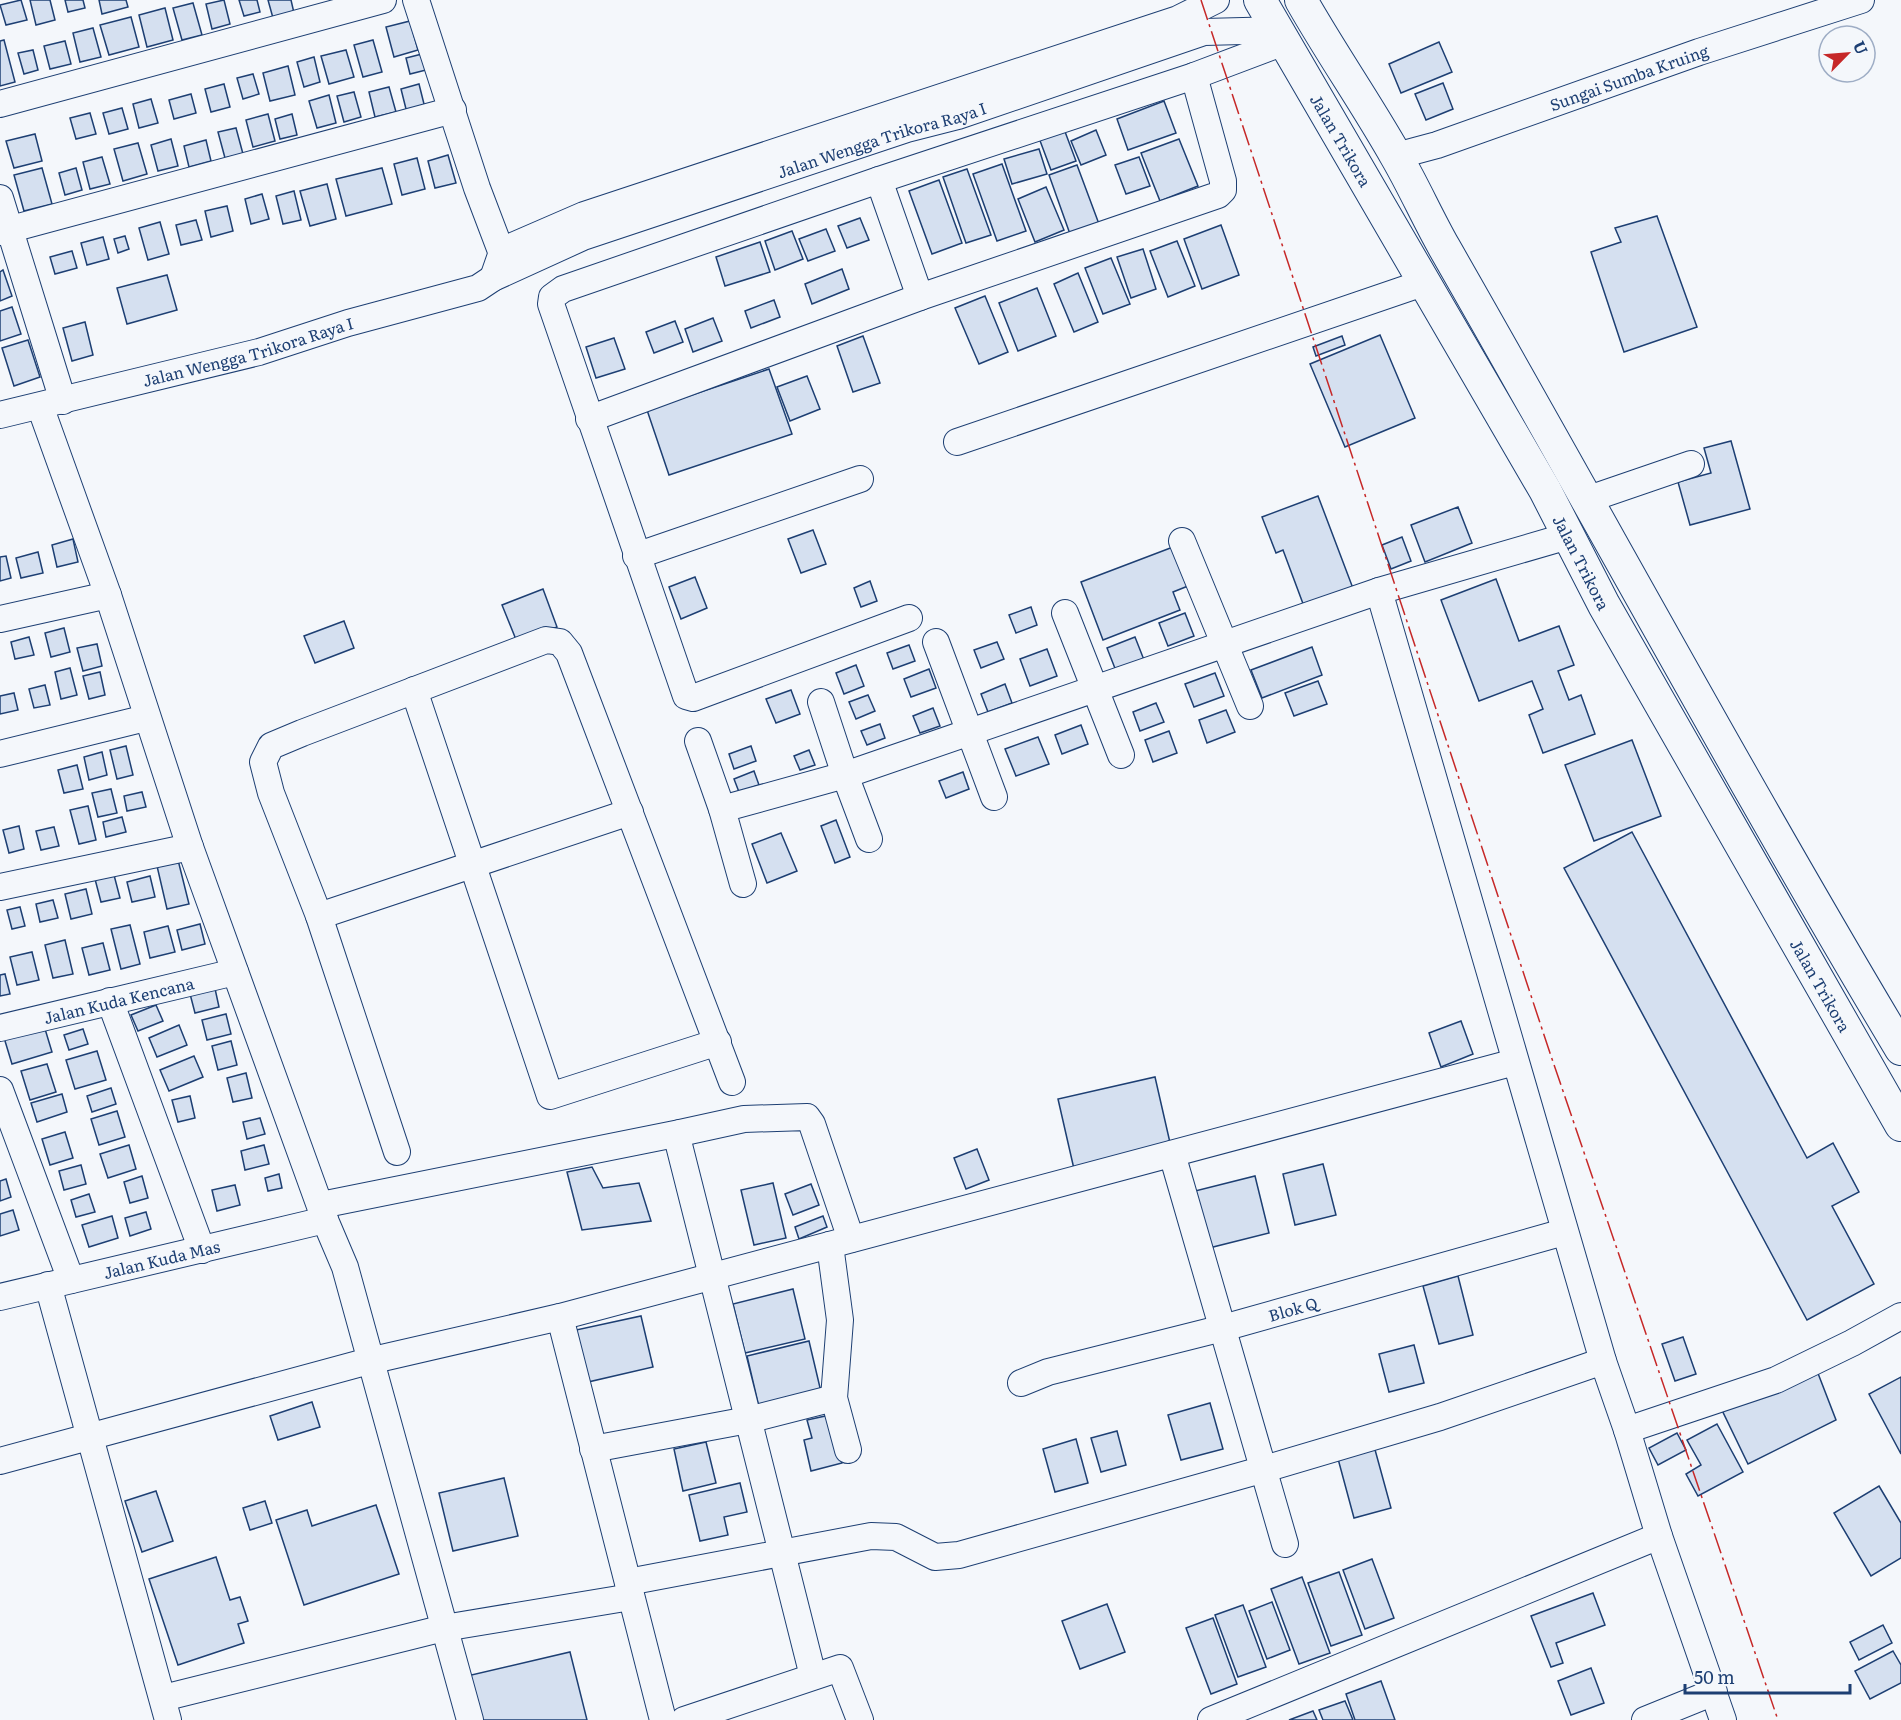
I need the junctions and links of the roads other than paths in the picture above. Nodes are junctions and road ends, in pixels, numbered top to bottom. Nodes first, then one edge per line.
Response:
1 (383, 0) edge
2 (416, 0) edge
3 (1260, 0) edge
4 (1301, 0) edge
5 (1861, 0) edge
6 (1205, 15) edge
7 (1280, 36) junction
8 (1194, 76) junction
9 (0, 104) edge
10 (453, 111) junction
11 (1396, 156) junction
12 (879, 180) junction
13 (0, 198) edge
14 (5, 231) edge
15 (501, 268) junction
16 (1423, 283) junction
17 (920, 297) junction
18 (52, 403) junction
19 (0, 415) edge
20 (590, 419) junction
21 (957, 442) dead end
22 (1691, 464) dead end
23 (860, 479) dead end
24 (1586, 500) junction
25 (1568, 536) junction
26 (1182, 541) dead end
27 (636, 556) junction
28 (1379, 591) junction
29 (108, 595) junction
30 (1065, 613) dead end
31 (909, 618) dead end
32 (0, 619) edge
33 (936, 642) dead end
34 (1225, 644) junction
35 (414, 690) junction
36 (1093, 690) junction
37 (821, 702) dead end
38 (1250, 706) dead end
39 (146, 718) junction
40 (971, 732) junction
41 (698, 741) dead end
42 (0, 754) edge
43 (1121, 755) dead end
44 (844, 775) junction
45 (994, 797) dead end
46 (722, 808) junction
47 (630, 812) junction
48 (869, 839) dead end
49 (190, 847) junction
50 (474, 866) junction
51 (743, 884) dead end
52 (0, 887) edge
53 (319, 916) junction
54 (235, 972) junction
55 (1859, 979) junction
56 (110, 1001) junction
57 (1833, 1004) junction
58 (0, 1028) edge
59 (718, 1042) junction
60 (1901, 1049) edge
61 (1515, 1062) junction
62 (1871, 1073) junction
63 (732, 1082) dead end
64 (0, 1090) edge
65 (1901, 1125) edge
66 (680, 1133) junction
67 (397, 1152) dead end
68 (1172, 1154) junction
69 (323, 1213) junction
70 (1564, 1232) junction
71 (841, 1242) junction
72 (202, 1250) junction
73 (713, 1276) junction
74 (59, 1282) junction
75 (0, 1297) edge
76 (1901, 1316) edge
77 (560, 1317) junction
78 (1223, 1328) junction
79 (369, 1361) junction
80 (1603, 1361) junction
81 (1022, 1383) dead end
82 (834, 1398) junction
83 (748, 1420) junction
84 (1627, 1430) junction
85 (88, 1436) junction
86 (593, 1449) junction
87 (848, 1450) dead end
88 (0, 1461) edge
89 (1261, 1470) junction
90 (1659, 1536) junction
91 (1285, 1544) dead end
92 (781, 1554) junction
93 (630, 1589) junction
94 (444, 1628) junction
95 (813, 1676) junction
96 (1714, 1692) junction
97 (166, 1709) edge
98 (470, 1720) edge
99 (663, 1720) edge
100 (684, 1720) edge
101 (860, 1720) edge
102 (1211, 1720) edge
103 (1645, 1720) edge
104 (1723, 1720) edge

1 - 9 street
2 - 10 street
3 - 7 main road, Jalan Trikora
4 - 11 main road, Jalan Trikora
5 - 11 street, Sungai Sumba Kruing
6 - 7 street, Jalan Wengga Trikora Raya I
6 - 15 street, Jalan Wengga Trikora Raya I
7 - 8 street
7 - 16 main road, Jalan Trikora
8 - 12 street
8 - 17 street
10 - 14 street
10 - 15 street
11 - 24 main road, Jalan Trikora
12 - 17 street
12 - 20 street
13 - 14 street
14 - 18 street
15 - 18 street, Jalan Wengga Trikora Raya I
16 - 21 street
16 - 25 main road, Jalan Trikora
17 - 20 street
18 - 19 street, Jalan Wengga Trikora Raya I
18 - 29 street
20 - 27 street
22 - 24 street
23 - 27 street
24 - 55 main road, Jalan Trikora
25 - 28 street
25 - 57 main road, Jalan Trikora
26 - 34 street
27 - 31 street
28 - 34 street
28 - 61 street
29 - 32 street
29 - 39 street
30 - 36 street
33 - 40 street
34 - 36 street
34 - 38 street
35 - 47 street
35 - 50 street
35 - 53 street
36 - 40 street
36 - 43 street
37 - 44 street
39 - 42 street
39 - 49 street
40 - 44 street
40 - 45 street
41 - 46 street
44 - 46 street
44 - 48 street
46 - 51 street
47 - 50 street
47 - 59 street
49 - 52 street
49 - 54 street
50 - 53 street
50 - 59 street
53 - 67 street
54 - 56 street, Jalan Kuda Kencana
54 - 69 street
55 - 57 main road
55 - 60 main road, Jalan Trikora
56 - 58 street, Jalan Kuda Kencana
56 - 72 street
57 - 62 main road, Jalan Trikora
59 - 63 street
60 - 62 main road
61 - 68 street
61 - 70 street
62 - 65 main road, Jalan Trikora
64 - 74 street
66 - 69 street, Jalan Kuda Mas
66 - 71 street, Jalan Kuda Mas
66 - 73 street
68 - 71 street
68 - 78 street
69 - 72 street, Jalan Kuda Mas
69 - 79 street
70 - 78 street, Blok Q
70 - 80 street
71 - 73 street
71 - 82 street
72 - 74 street, Jalan Kuda Mas
73 - 77 street
73 - 83 street
74 - 75 street, Jalan Kuda Mas
74 - 85 street
76 - 84 street
77 - 79 street
77 - 86 street
78 - 81 street, Blok Q
78 - 89 street
79 - 85 street
79 - 94 street
80 - 84 street
80 - 89 street
82 - 83 street
82 - 87 street
83 - 86 street
83 - 92 street
84 - 90 street
85 - 88 street
85 - 97 street
86 - 93 street
89 - 91 street
89 - 92 street
90 - 96 street
90 - 102 street
92 - 93 street
92 - 95 street
93 - 94 street
93 - 99 street
94 - 97 street
94 - 98 street
95 - 100 street
95 - 101 street
96 - 103 street
96 - 104 street

